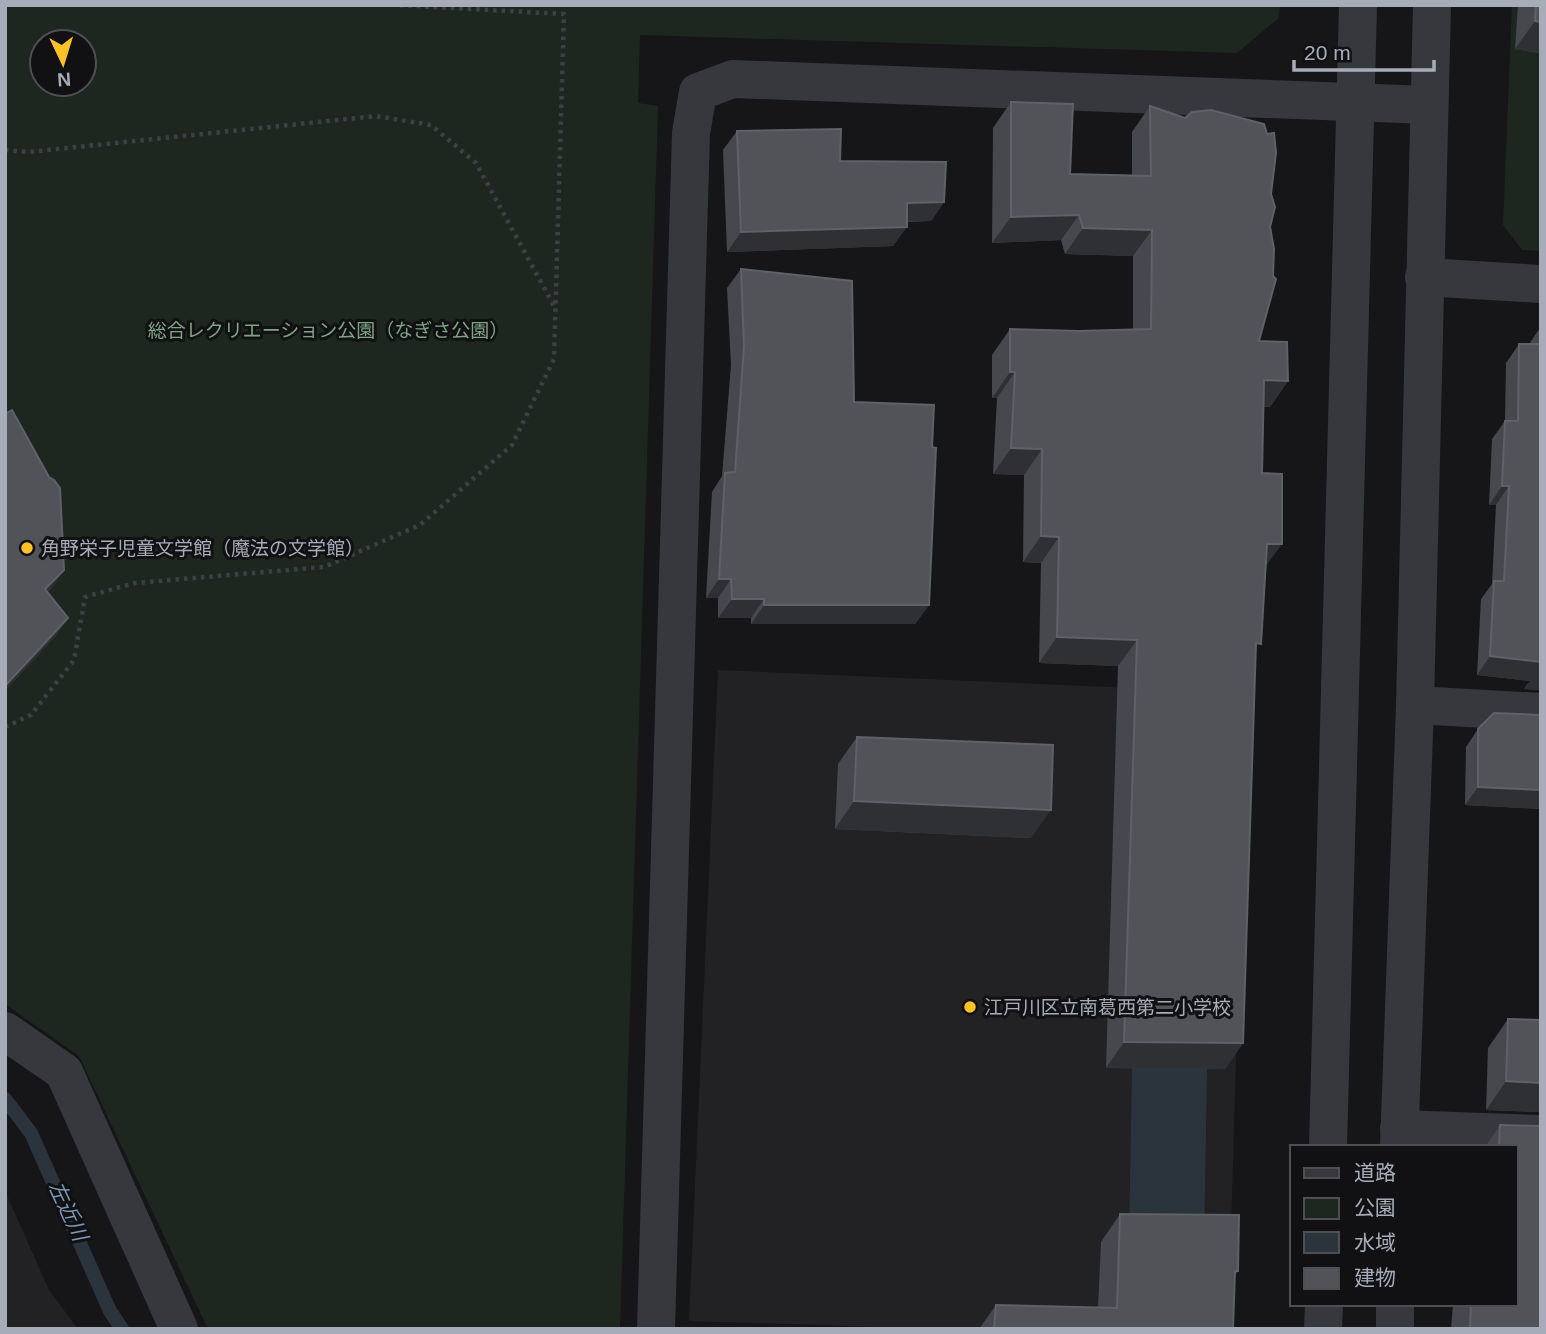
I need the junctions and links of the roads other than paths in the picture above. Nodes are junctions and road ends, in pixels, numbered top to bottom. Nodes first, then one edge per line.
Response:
1 (1358, 5) edge
2 (1432, 5) edge
3 (1356, 102) junction
4 (1429, 105) junction
5 (1424, 277) junction
6 (1541, 284) edge
7 (1415, 705) junction
8 (1541, 712) edge
9 (5, 1031) edge
10 (1541, 1134) edge
11 (1399, 1138) edge
12 (1328, 1145) edge
13 (1324, 1306) edge
14 (1395, 1306) edge
15 (180, 1329) edge
16 (656, 1329) edge
17 (1323, 1329) edge
18 (1395, 1329) edge

1 - 3 street
2 - 4 street
3 - 4 street
3 - 12 street
3 - 16 street
4 - 5 street
5 - 6 street
5 - 7 street
7 - 8 street
7 - 11 street
9 - 15 street
10 - 11 street
13 - 17 street
14 - 18 street

